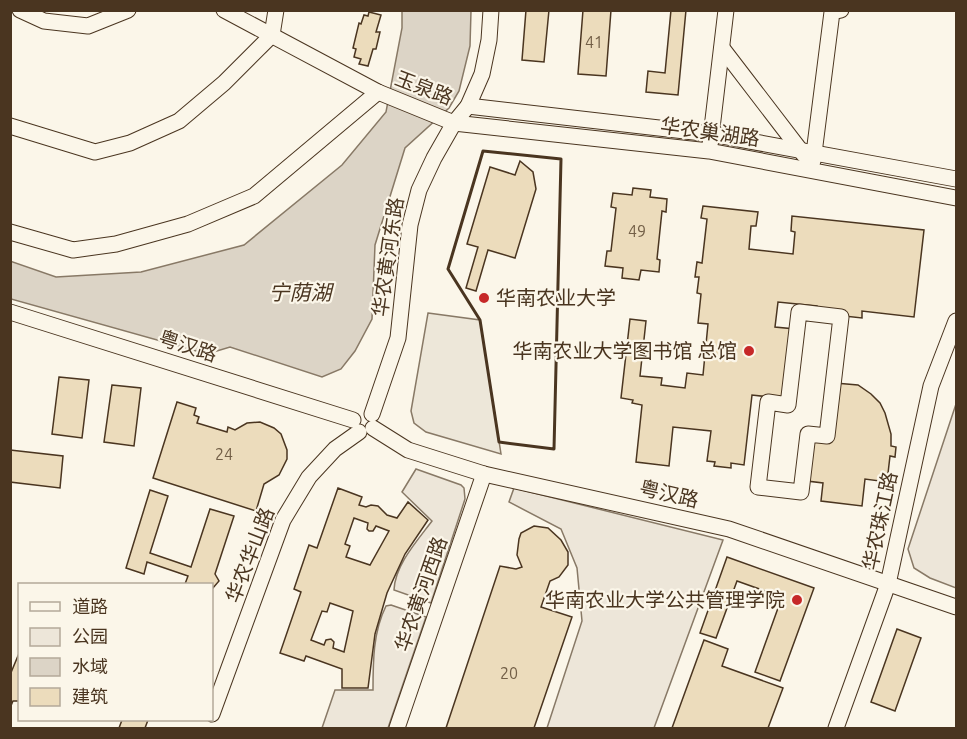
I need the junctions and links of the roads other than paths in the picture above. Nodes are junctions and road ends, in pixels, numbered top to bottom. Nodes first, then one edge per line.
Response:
1 (20, 10) edge
2 (128, 10) edge
3 (224, 10) edge
4 (276, 10) edge
5 (491, 10) edge
6 (726, 10) edge
7 (841, 10) edge
8 (272, 34) junction
9 (722, 48) junction
10 (378, 92) junction
11 (468, 106) junction
12 (454, 123) junction
13 (10, 126) edge
14 (711, 134) junction
15 (709, 151) junction
16 (808, 152) junction
17 (812, 170) junction
18 (957, 179) edge
19 (957, 198) edge
20 (10, 232) edge
21 (10, 312) edge
22 (957, 321) edge
23 (364, 424) junction
24 (484, 474) junction
25 (758, 487) joint
26 (888, 584) junction
27 (957, 608) edge
28 (213, 711) edge
29 (397, 729) edge
30 (836, 729) edge

1 - 2 street
3 - 8 street, 玉泉路
4 - 8 street
5 - 11 street, 华农黄河东路
6 - 9 street
7 - 16 street
8 - 10 street, 玉泉路
8 - 13 street
9 - 14 street
9 - 16 street
10 - 12 street, 玉泉路
10 - 20 street
11 - 12 street, 华农黄河东路
11 - 14 street, 华农巢湖路
12 - 15 street, 华农巢湖路
12 - 23 street, 华农黄河东路
14 - 15 street
14 - 16 street, 华农巢湖路
15 - 17 street, 华农巢湖路
16 - 17 street
16 - 18 street, 华农巢湖路
17 - 19 street, 华农巢湖路
21 - 23 street, 粤汉路
22 - 26 street, 华农珠江路
23 - 24 street, 粤汉路
23 - 28 street, 华农华山路
24 - 26 street, 粤汉路
24 - 29 street, 华农黄河西路
25 - 25 street
26 - 27 street, 粤汉路
26 - 30 street, 华农珠江路

